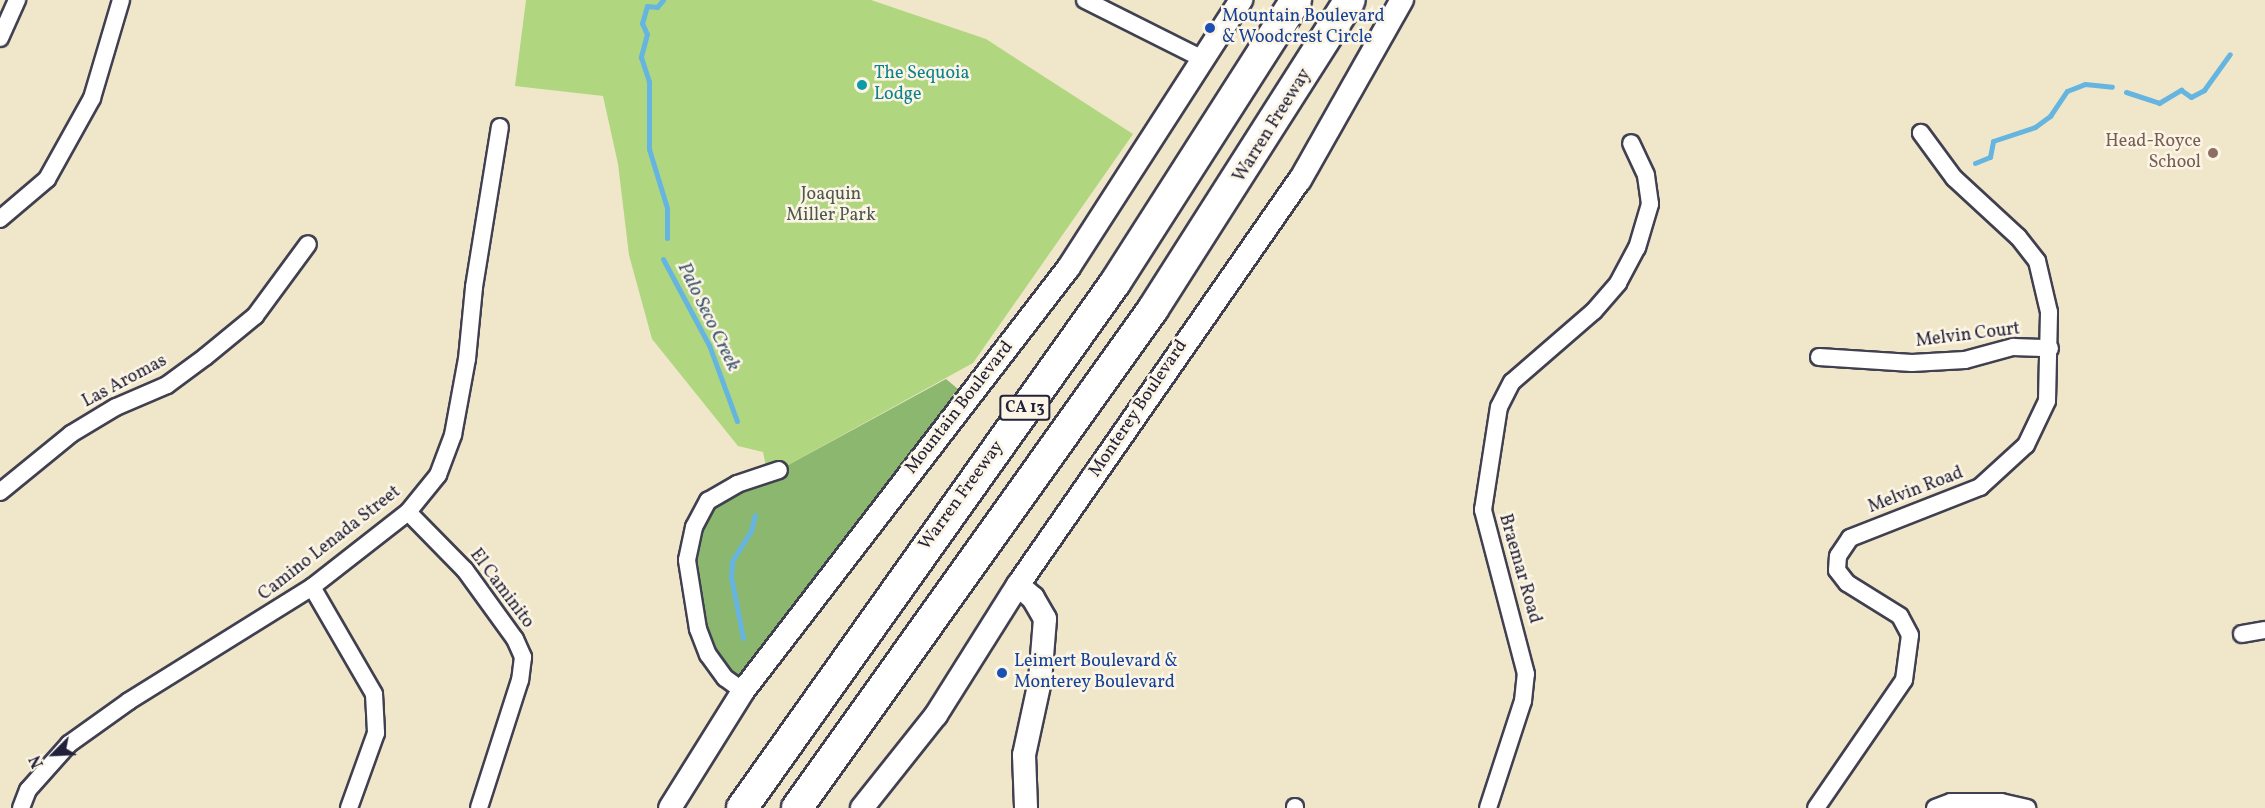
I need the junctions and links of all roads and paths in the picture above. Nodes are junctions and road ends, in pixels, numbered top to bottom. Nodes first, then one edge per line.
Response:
1 (17, 0) edge
2 (121, 0) edge
3 (1085, 0) edge
4 (1241, 0) edge
5 (1296, 0) edge
6 (1350, 0) edge
7 (1402, 0) edge
8 (0, 38) edge
9 (1205, 60) junction
10 (500, 127) dead end
11 (1921, 133) dead end
12 (1631, 143) dead end
13 (0, 219) edge
14 (308, 244) dead end
15 (2050, 348) junction
16 (1819, 357) dead end
17 (780, 470) dead end
18 (0, 492) edge
19 (408, 512) junction
20 (1018, 585) junction
21 (312, 587) junction
22 (2265, 630) edge
23 (2242, 634) dead end
24 (743, 691) junction
25 (21, 808) edge
26 (349, 808) edge
27 (479, 808) edge
28 (670, 808) edge
29 (742, 808) edge
30 (797, 808) edge
31 (862, 808) edge
32 (1026, 808) edge
33 (1488, 808) edge
34 (1816, 808) edge
35 (1935, 808) edge
36 (2027, 808) edge

1 - 8 street
2 - 13 street
3 - 9 street
4 - 9 street, Mountain Boulevard
5 - 29 highway, Warren Freeway / CA 13
6 - 30 highway, Warren Freeway / CA 13
7 - 20 street, Monterey Boulevard
9 - 24 street, Mountain Boulevard
10 - 19 street, Camino Lenada Street
11 - 15 street, Melvin Road
12 - 33 street, Braemar Road
14 - 18 street, Las Aromas
15 - 16 street, Melvin Court
15 - 34 street, Melvin Road
17 - 24 street
19 - 21 street, Camino Lenada Street
19 - 27 street, El Caminito
20 - 31 street, Monterey Boulevard
20 - 32 street
21 - 25 street, Camino Lenada Street
21 - 26 street
22 - 23 street
24 - 28 street, Mountain Boulevard
35 - 36 street

